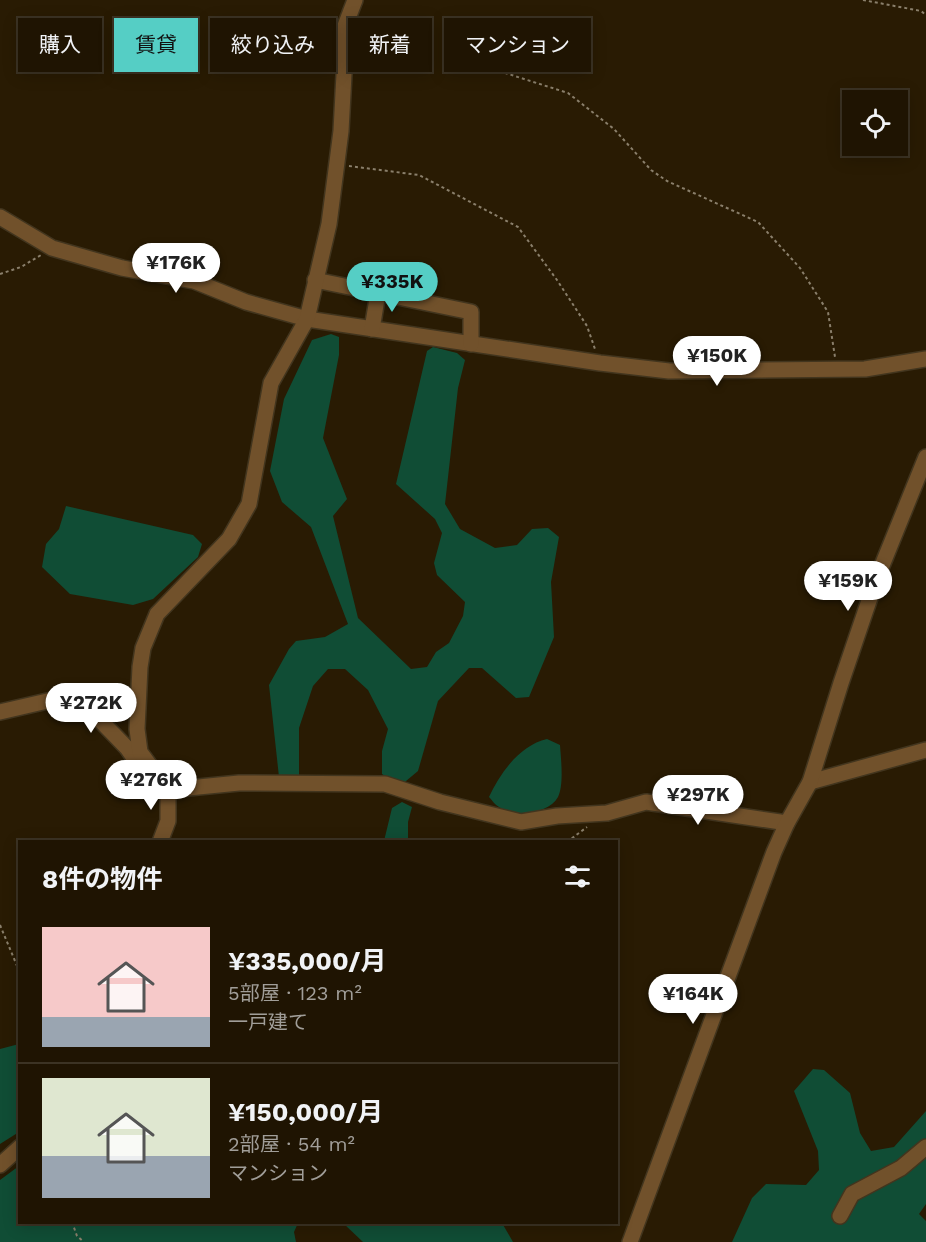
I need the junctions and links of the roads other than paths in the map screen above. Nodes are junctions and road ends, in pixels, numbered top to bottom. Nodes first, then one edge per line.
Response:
1 (355, 0) edge
2 (0, 217) edge
3 (315, 280) junction
4 (378, 293) junction
5 (307, 319) junction
6 (372, 329) junction
7 (471, 344) junction
8 (926, 359) edge
9 (926, 457) edge
10 (0, 712) edge
11 (926, 750) edge
12 (810, 782) junction
13 (168, 790) junction
14 (787, 823) junction
15 (161, 840) edge
16 (926, 1147) edge
17 (18, 1149) edge
18 (0, 1165) edge
19 (840, 1216) dead end
20 (630, 1242) edge

1 - 3 street
2 - 5 street
3 - 4 street
3 - 5 street
4 - 6 street
4 - 7 street
5 - 6 street
5 - 13 street
6 - 7 street
7 - 8 street
9 - 12 street
10 - 13 street
11 - 12 street
12 - 14 street
13 - 14 street
13 - 15 street
14 - 20 street
16 - 19 street
17 - 18 street

